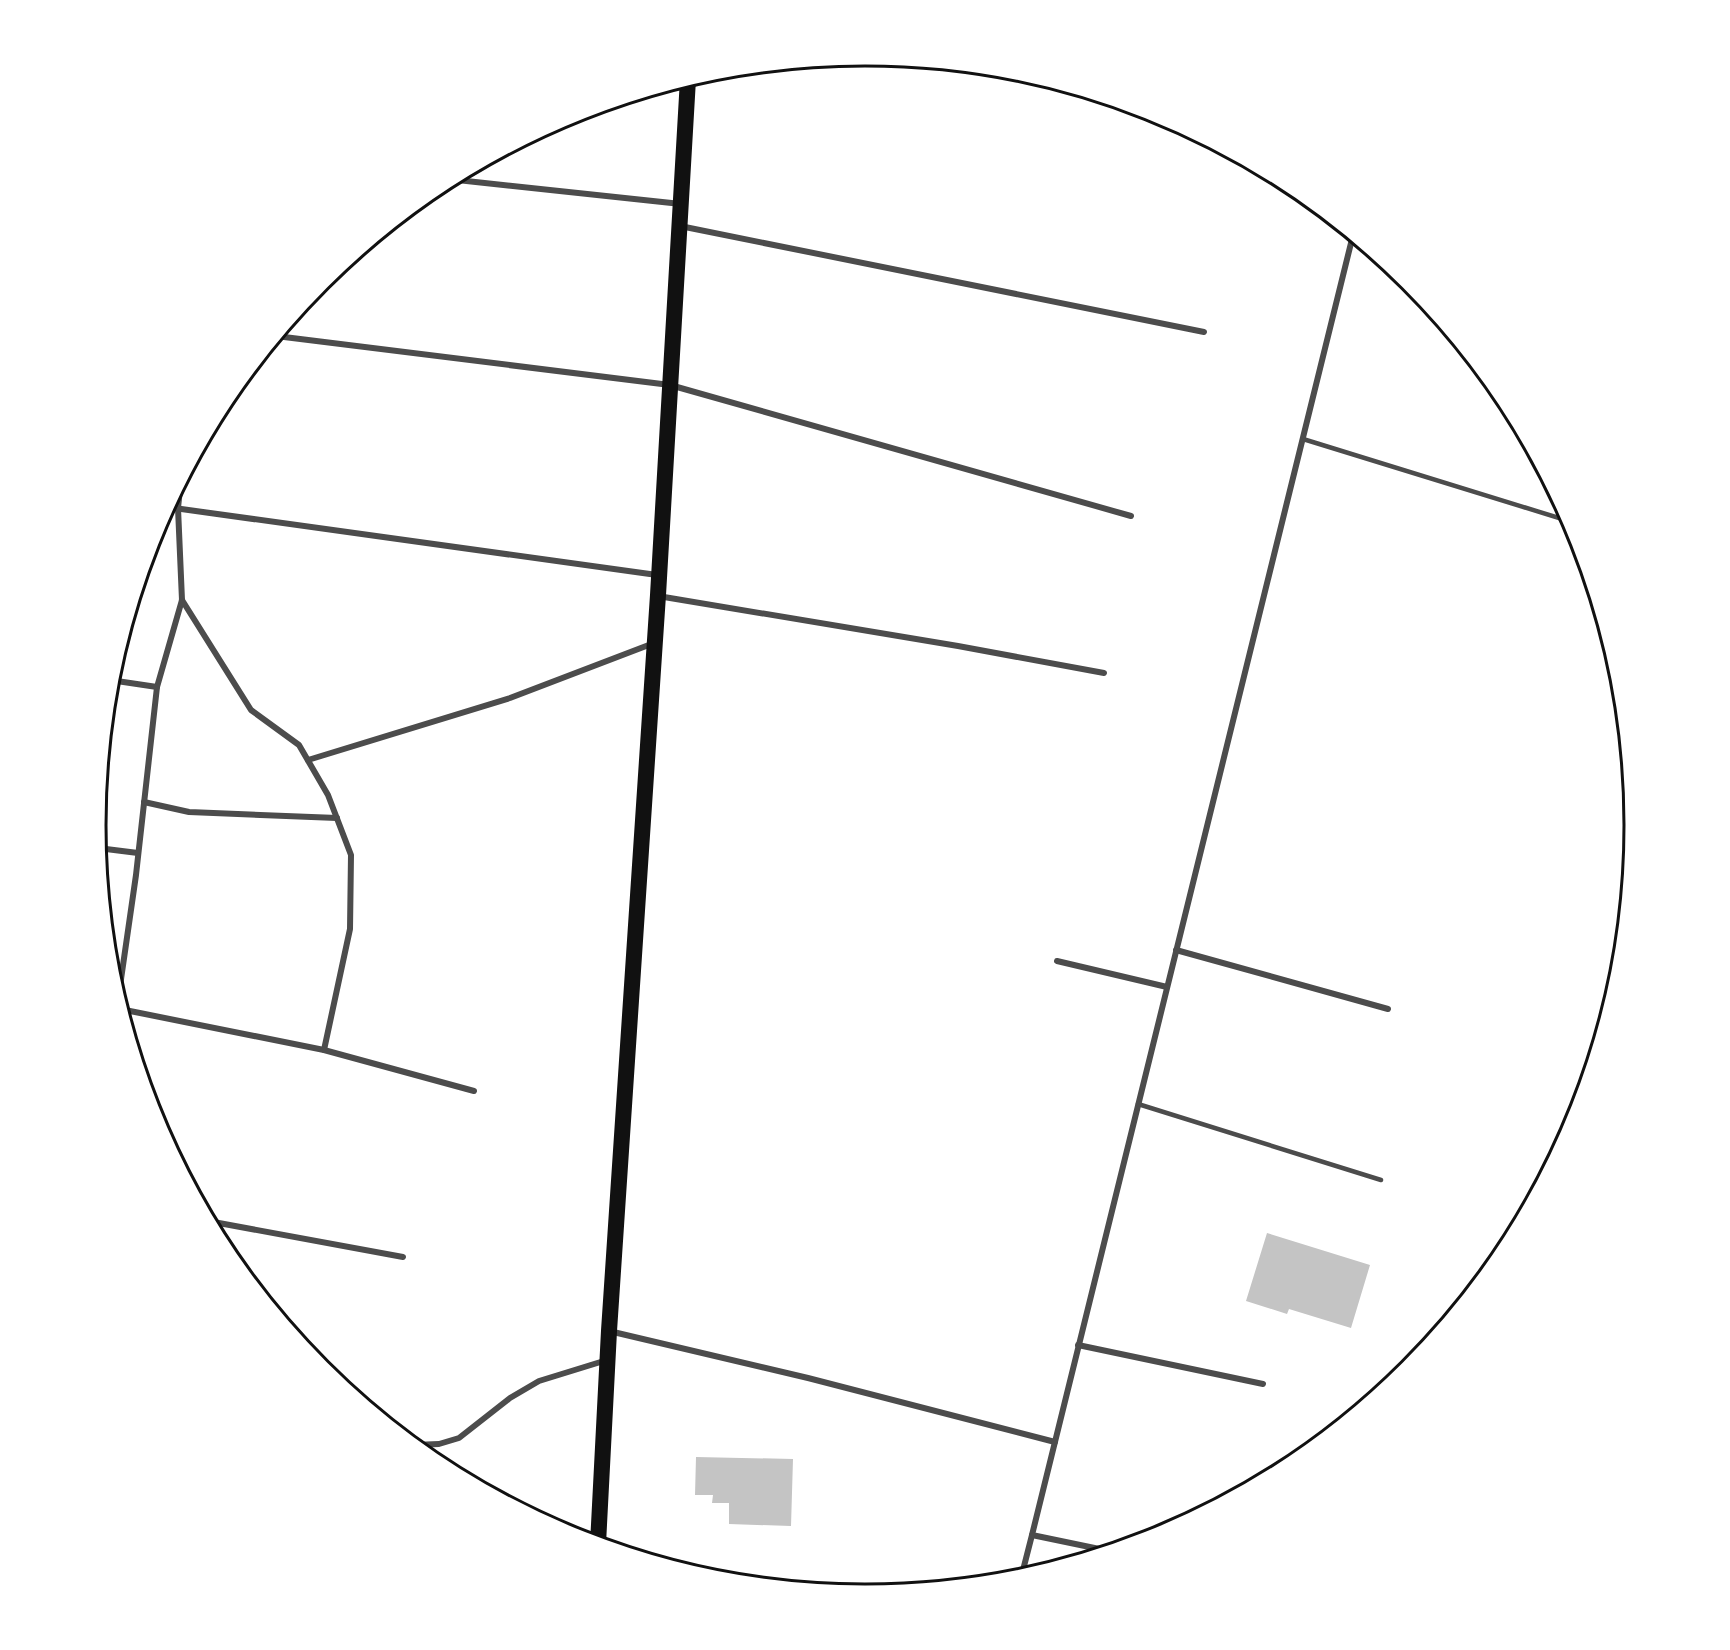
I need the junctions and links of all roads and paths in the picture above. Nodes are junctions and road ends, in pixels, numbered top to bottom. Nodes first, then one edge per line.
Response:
1 (688, 88) edge
2 (464, 181) edge
3 (681, 204) junction
4 (679, 226) junction
5 (1351, 243) edge
6 (1204, 332) dead end
7 (284, 337) edge
8 (670, 385) junction
9 (1303, 439) junction
10 (179, 501) edge
11 (178, 508) junction
12 (1131, 516) dead end
13 (1559, 518) edge
14 (660, 575) junction
15 (658, 596) junction
16 (182, 600) junction
17 (654, 643) junction
18 (1104, 673) dead end
19 (120, 682) edge
20 (157, 687) junction
21 (308, 760) junction
22 (144, 802) junction
23 (337, 818) junction
24 (107, 849) edge
25 (138, 853) junction
26 (1176, 950) junction
27 (1057, 961) dead end
28 (121, 975) edge
29 (1167, 987) junction
30 (1388, 1009) dead end
31 (130, 1011) edge
32 (324, 1050) junction
33 (474, 1091) dead end
34 (1137, 1104) junction
35 (1381, 1180) dead end
36 (220, 1223) edge
37 (403, 1257) dead end
38 (609, 1331) junction
39 (1078, 1345) junction
40 (607, 1360) junction
41 (1263, 1384) dead end
42 (1055, 1442) junction
43 (427, 1444) edge
44 (598, 1535) edge
45 (1032, 1535) junction
46 (1095, 1548) edge
47 (1024, 1566) edge

1 - 3 highway
2 - 3 street
3 - 4 highway
4 - 6 street
4 - 8 highway
5 - 9 street
7 - 8 street
8 - 12 street
8 - 14 highway
9 - 13 lane
9 - 26 street
10 - 11 street
11 - 14 street
11 - 16 street
14 - 15 highway
15 - 17 highway
15 - 18 street
16 - 20 street
16 - 21 street
17 - 21 street
17 - 38 highway
19 - 20 street
20 - 22 street
21 - 23 street
22 - 23 street
22 - 25 street
23 - 32 street
24 - 25 street
25 - 28 street
26 - 29 street
26 - 30 street
27 - 29 street
29 - 34 street
31 - 32 street
32 - 33 street
34 - 35 lane
34 - 39 street
36 - 37 street
38 - 40 highway
38 - 42 street
39 - 41 street
39 - 42 street
40 - 43 street
40 - 44 highway
42 - 45 street
45 - 46 street
45 - 47 street

